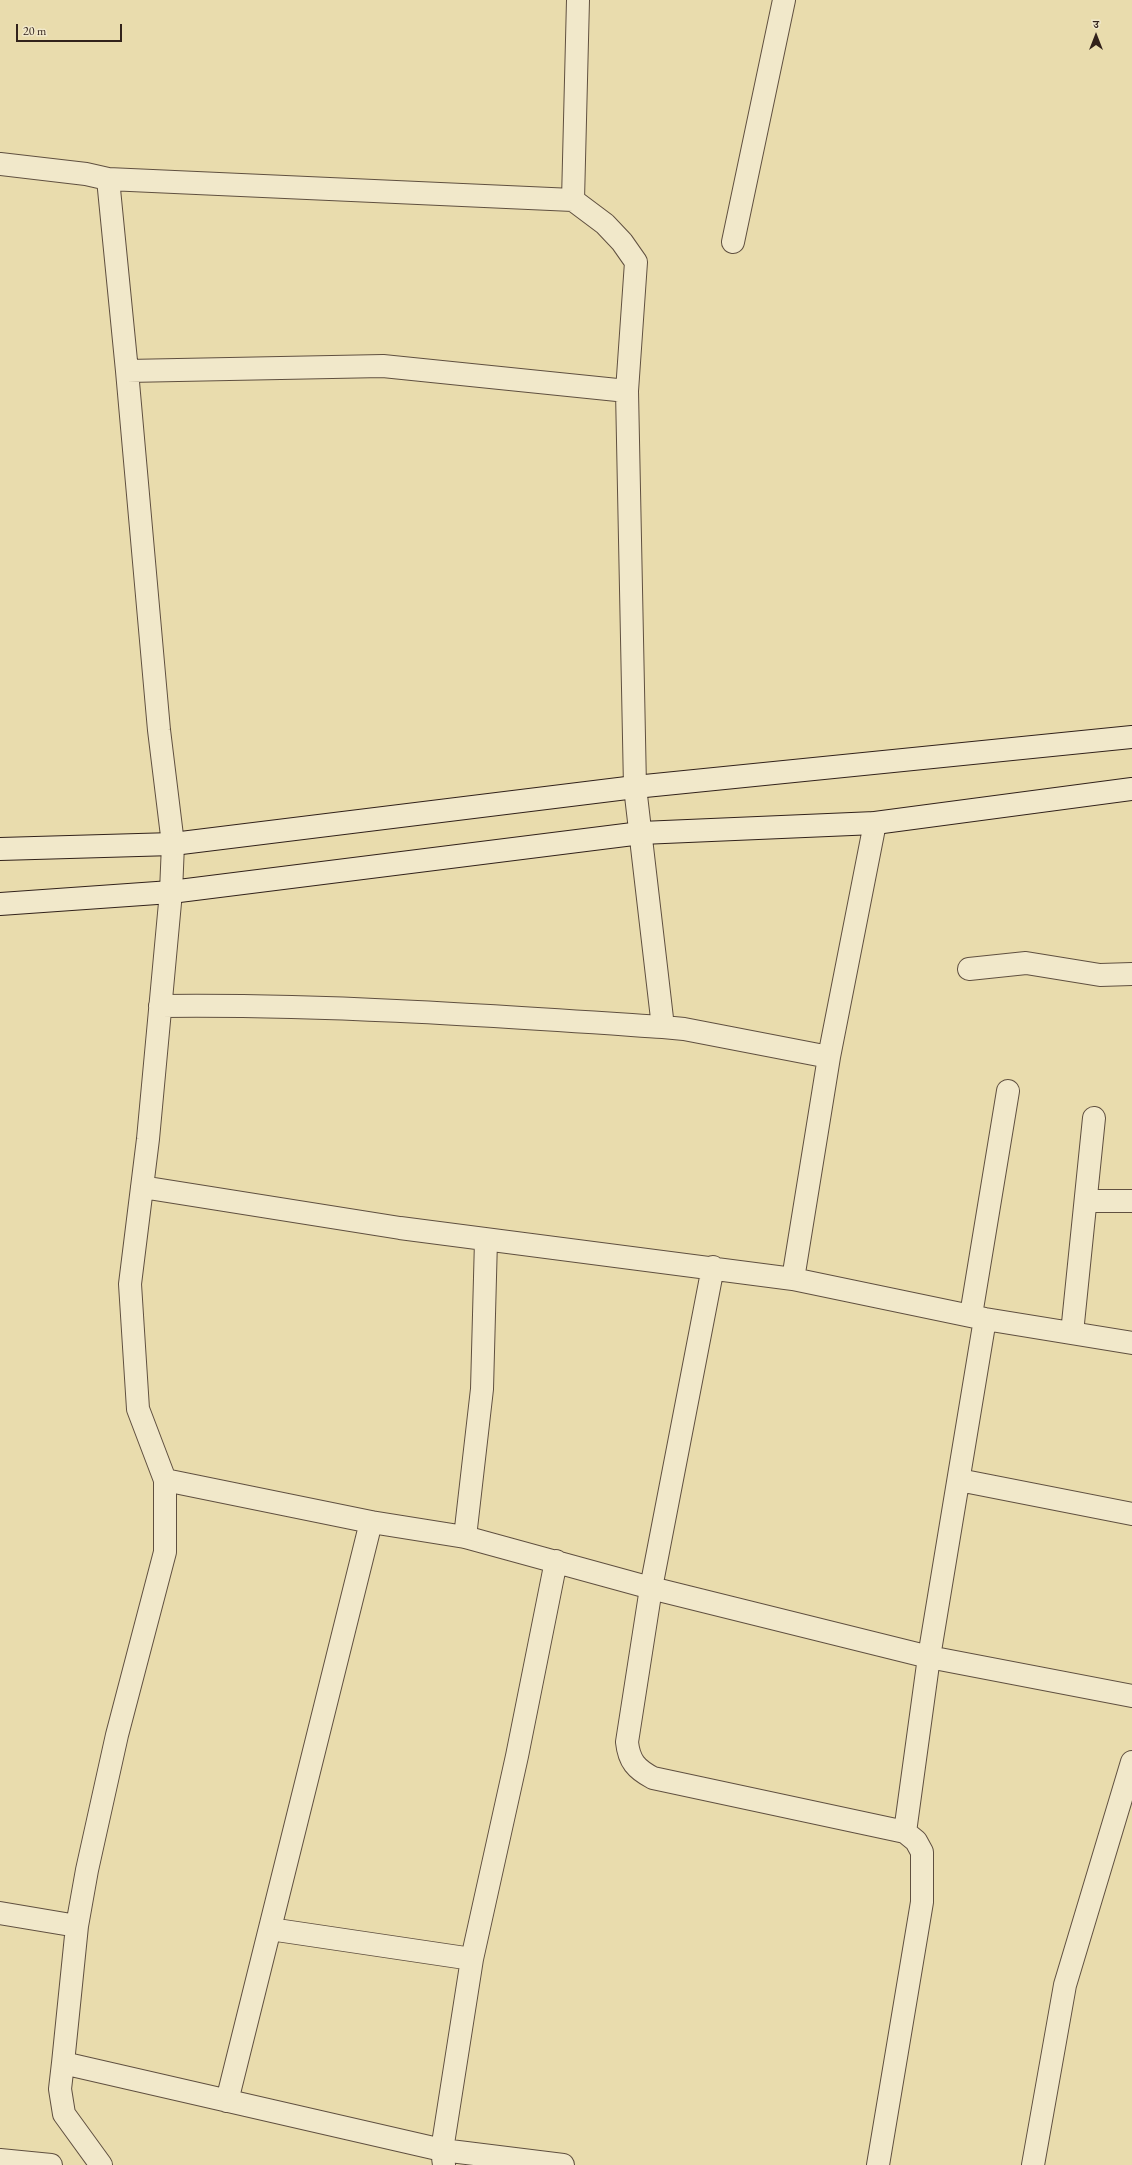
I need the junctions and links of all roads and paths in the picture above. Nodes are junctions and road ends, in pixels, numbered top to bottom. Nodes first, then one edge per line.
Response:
1 (578, 0) edge
2 (784, 0) edge
3 (0, 164) edge
4 (108, 180) junction
5 (572, 200) junction
6 (733, 242) dead end
7 (127, 371) junction
8 (628, 392) junction
9 (1132, 737) edge
10 (635, 787) junction
11 (1132, 789) edge
12 (875, 823) junction
13 (641, 833) junction
14 (173, 844) junction
15 (0, 849) edge
16 (171, 892) junction
17 (0, 904) edge
18 (969, 969) dead end
19 (1132, 974) edge
20 (160, 1006) junction
21 (663, 1027) junction
22 (829, 1057) junction
23 (1008, 1091) dead end
24 (1094, 1118) dead end
25 (142, 1187) junction
26 (1086, 1201) junction
27 (1132, 1201) edge
28 (486, 1240) junction
29 (713, 1267) junction
30 (793, 1279) junction
31 (978, 1317) junction
32 (1072, 1333) junction
33 (1132, 1343) edge
34 (165, 1480) junction
35 (959, 1480) junction
36 (1132, 1514) edge
37 (371, 1522) junction
38 (465, 1536) junction
39 (556, 1561) junction
40 (651, 1588) junction
41 (929, 1657) junction
42 (1132, 1696) edge
43 (1132, 1762) edge
44 (905, 1832) junction
45 (0, 1913) edge
46 (77, 1926) junction
47 (270, 1929) junction
48 (472, 1959) junction
49 (63, 2063) junction
50 (227, 2101) junction
51 (443, 2157) edge
52 (0, 2160) edge
53 (51, 2165) edge
54 (101, 2165) edge
55 (563, 2165) edge
56 (878, 2165) edge
57 (1033, 2165) edge

1 - 5 street
2 - 6 street
3 - 4 street
4 - 5 street
4 - 7 street
5 - 8 street
7 - 8 street
7 - 14 street
8 - 10 street
9 - 10 street
10 - 13 street
10 - 14 street
11 - 12 street
12 - 13 street
12 - 22 street
13 - 16 street
13 - 21 street
14 - 15 street
14 - 16 street
16 - 17 street
16 - 20 street
18 - 19 street
20 - 21 street
20 - 25 street
21 - 22 street
22 - 30 street
23 - 31 street
24 - 26 street
25 - 28 street
25 - 34 street
26 - 27 street
26 - 32 street
28 - 29 street
28 - 38 street
29 - 30 street
29 - 40 street
30 - 31 street
31 - 32 street
31 - 35 street
32 - 33 street
34 - 37 street
34 - 46 street
35 - 36 street
35 - 41 street
37 - 38 street
37 - 47 street
38 - 39 street
39 - 40 street
39 - 48 street
40 - 41 street
40 - 44 street
41 - 42 street
41 - 44 street
43 - 57 street
44 - 56 street
45 - 46 street
46 - 49 street
47 - 48 street
47 - 50 street
48 - 51 street
49 - 50 street
49 - 54 street
50 - 51 street
51 - 55 street
52 - 53 street

